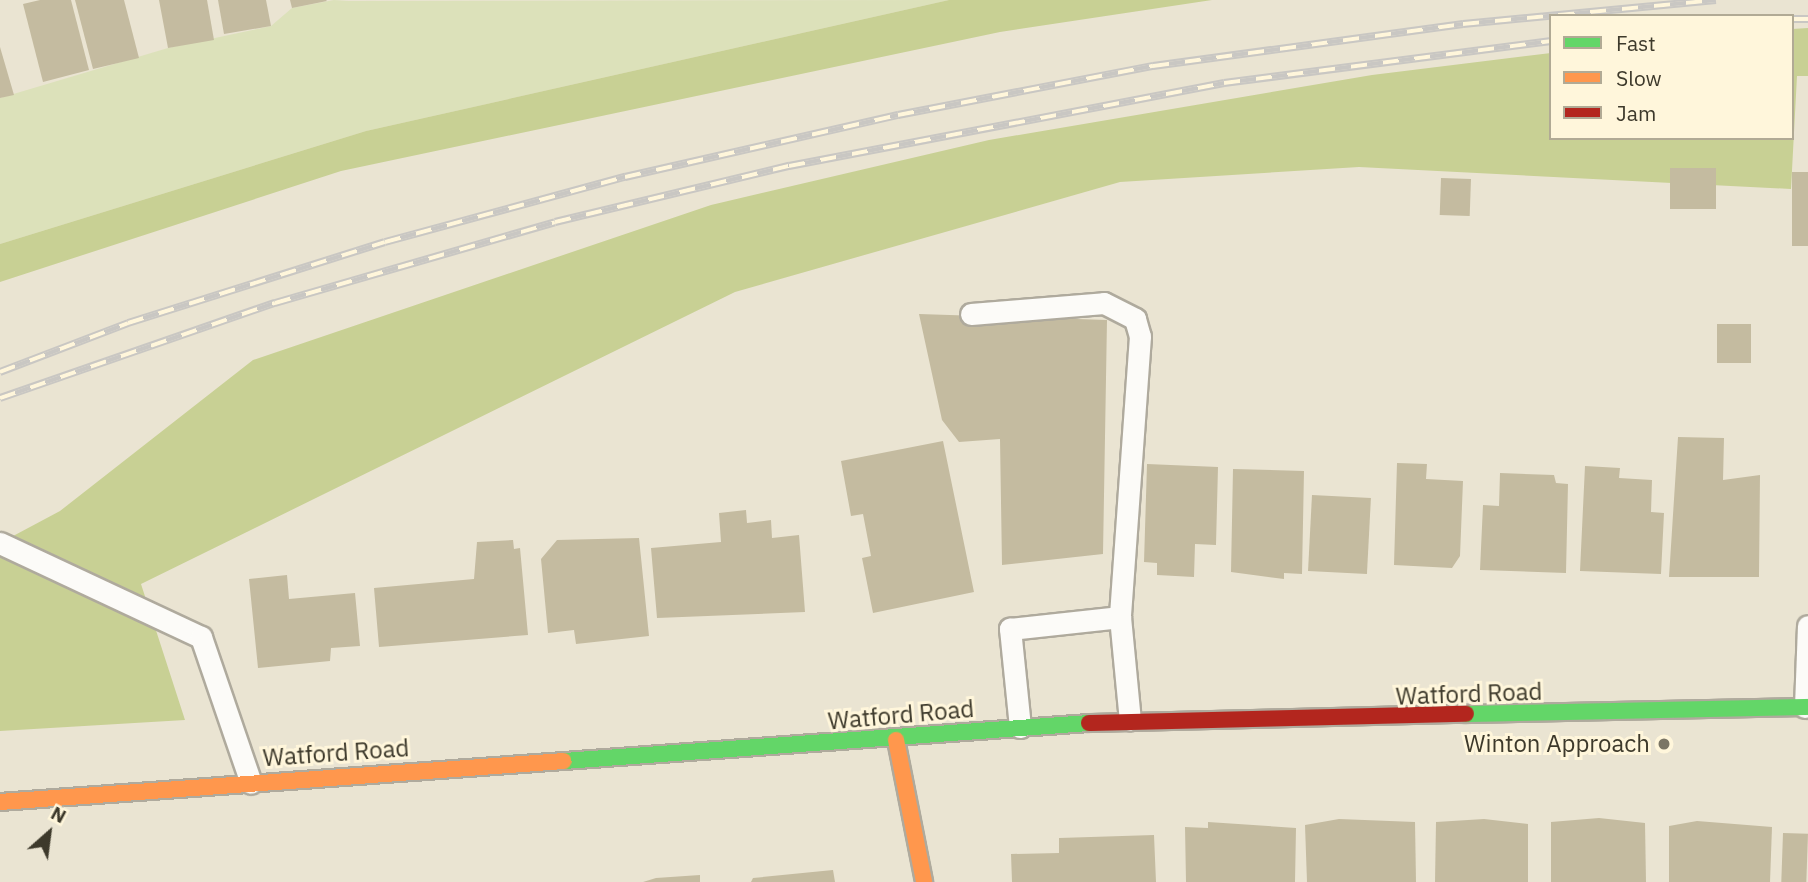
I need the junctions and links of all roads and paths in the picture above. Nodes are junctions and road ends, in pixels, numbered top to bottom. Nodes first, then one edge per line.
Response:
1 (971, 314) dead end
2 (0, 543) edge
3 (1119, 617) junction
4 (1808, 626) edge
5 (1806, 707) edge
6 (1130, 720) junction
7 (1020, 727) junction
8 (896, 740) junction
9 (251, 783) junction
10 (0, 802) edge
11 (924, 882) edge

1 - 3 lane
2 - 9 lane
3 - 6 lane
3 - 7 lane
4 - 5 lane
5 - 6 main road, Watford Road
6 - 7 main road, Watford Road
7 - 8 main road, Watford Road
8 - 9 main road, Watford Road
8 - 11 main road
9 - 10 main road, Watford Road

